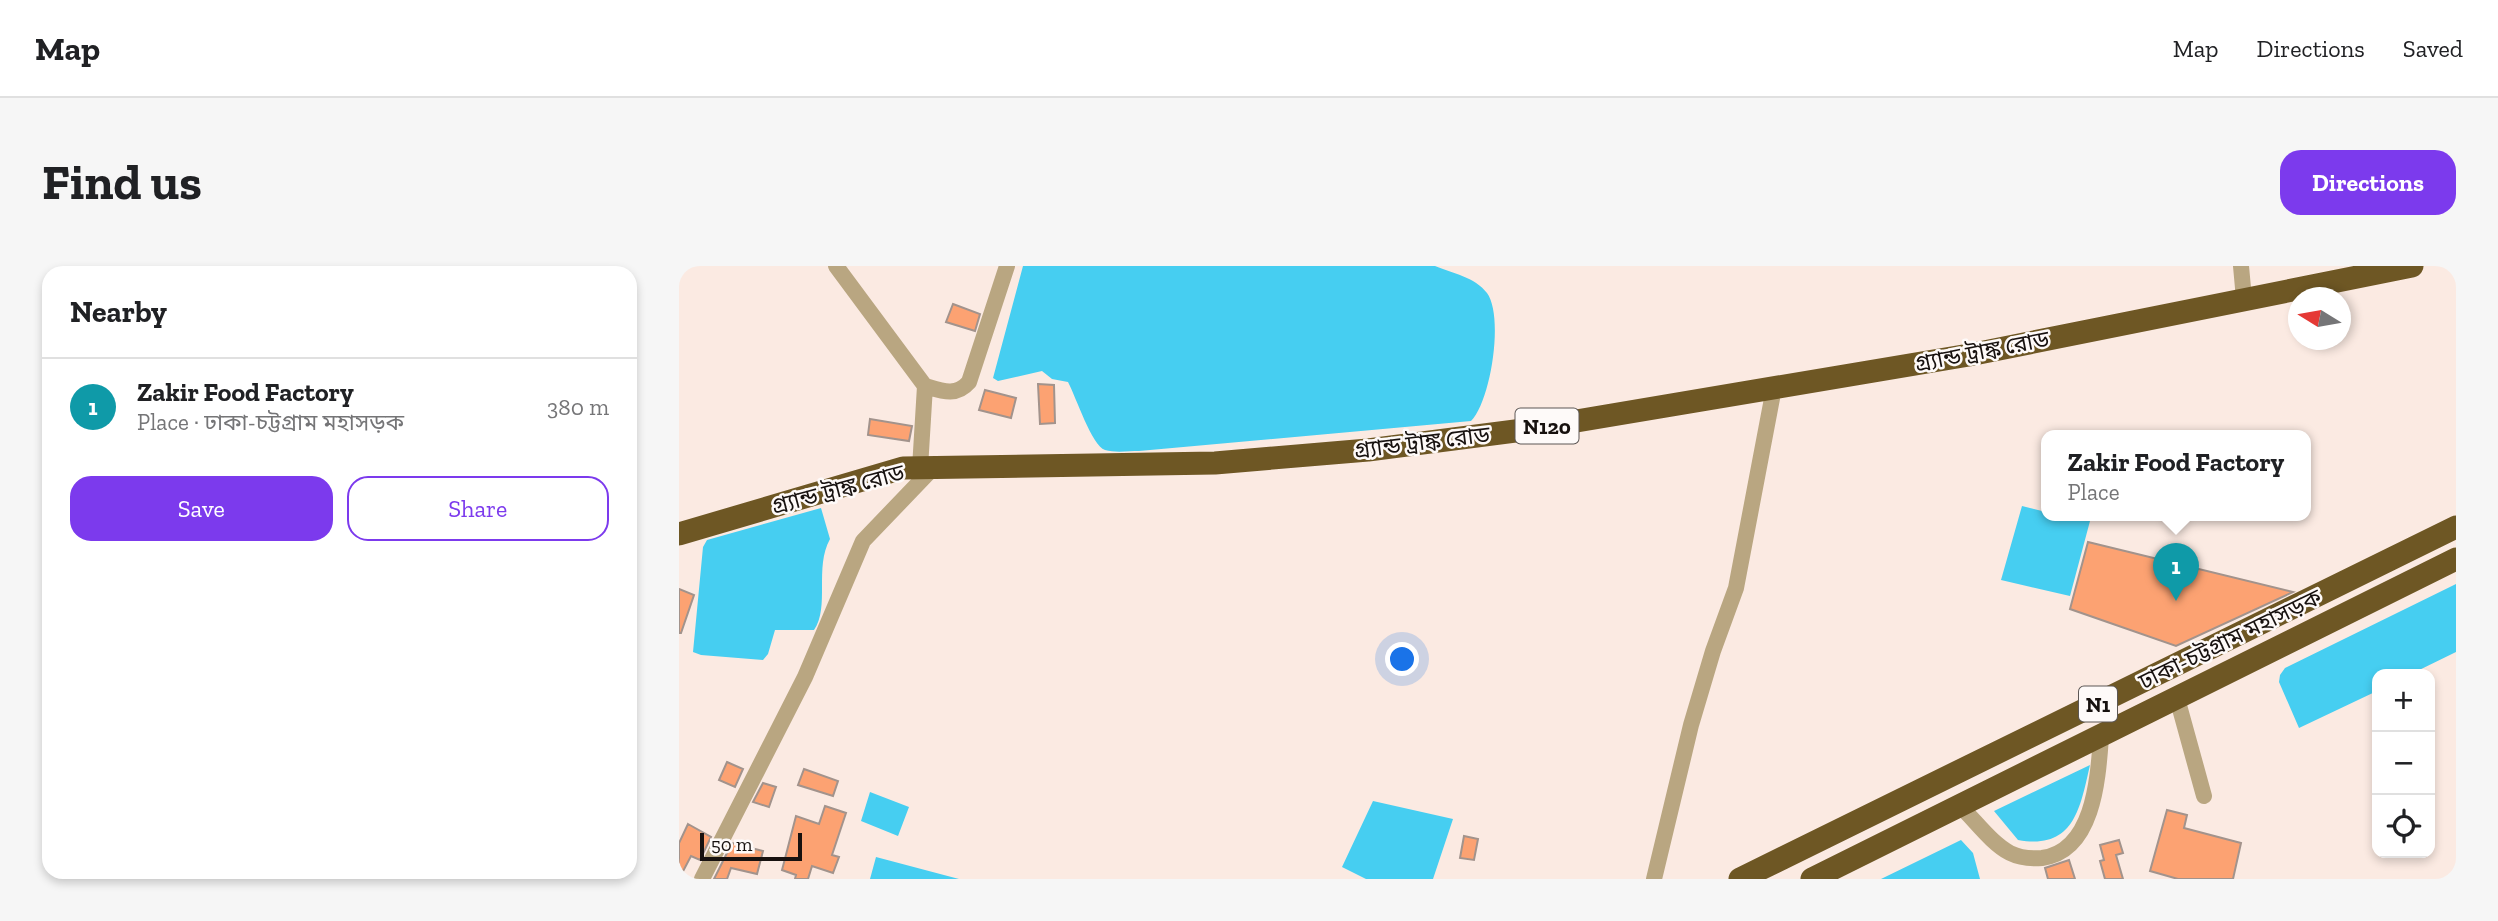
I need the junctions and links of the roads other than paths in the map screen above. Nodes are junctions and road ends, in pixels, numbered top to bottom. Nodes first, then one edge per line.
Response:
1 (836, 266) edge
2 (1007, 266) edge
3 (2241, 266) edge
4 (2412, 266) edge
5 (2244, 299) junction
6 (925, 386) junction
7 (1774, 387) junction
8 (926, 468) junction
9 (2456, 527) edge
10 (679, 534) edge
11 (2456, 559) edge
12 (2177, 698) junction
13 (2101, 737) junction
14 (2204, 796) dead end
15 (1959, 805) junction
16 (702, 879) edge
17 (1654, 879) edge
18 (1740, 879) edge
19 (1812, 879) edge

1 - 6 street
2 - 6 street
3 - 5 street
4 - 5 highway, গ্র্যান্ড ট্রাঙ্ক রোড / N120
5 - 7 highway, গ্র্যান্ড ট্রাঙ্ক রোড / N120
6 - 8 street
7 - 8 highway, গ্র্যান্ড ট্রাঙ্ক রোড / N120
7 - 17 street
8 - 10 highway, গ্র্যান্ড ট্রাঙ্ক রোড / N120
8 - 16 street
9 - 18 highway, ঢাকা-চট্টগ্রাম মহাসড়ক / N1
11 - 12 highway, ঢাকা-চট্টগ্রাম মহাসড়ক / N1
12 - 13 highway, ঢাকা-চট্টগ্রাম মহাসড়ক / N1
12 - 14 street
13 - 15 highway, ঢাকা-চট্টগ্রাম মহাসড়ক / N1
13 - 15 street
15 - 19 highway, ঢাকা-চট্টগ্রাম মহাসড়ক / N1

